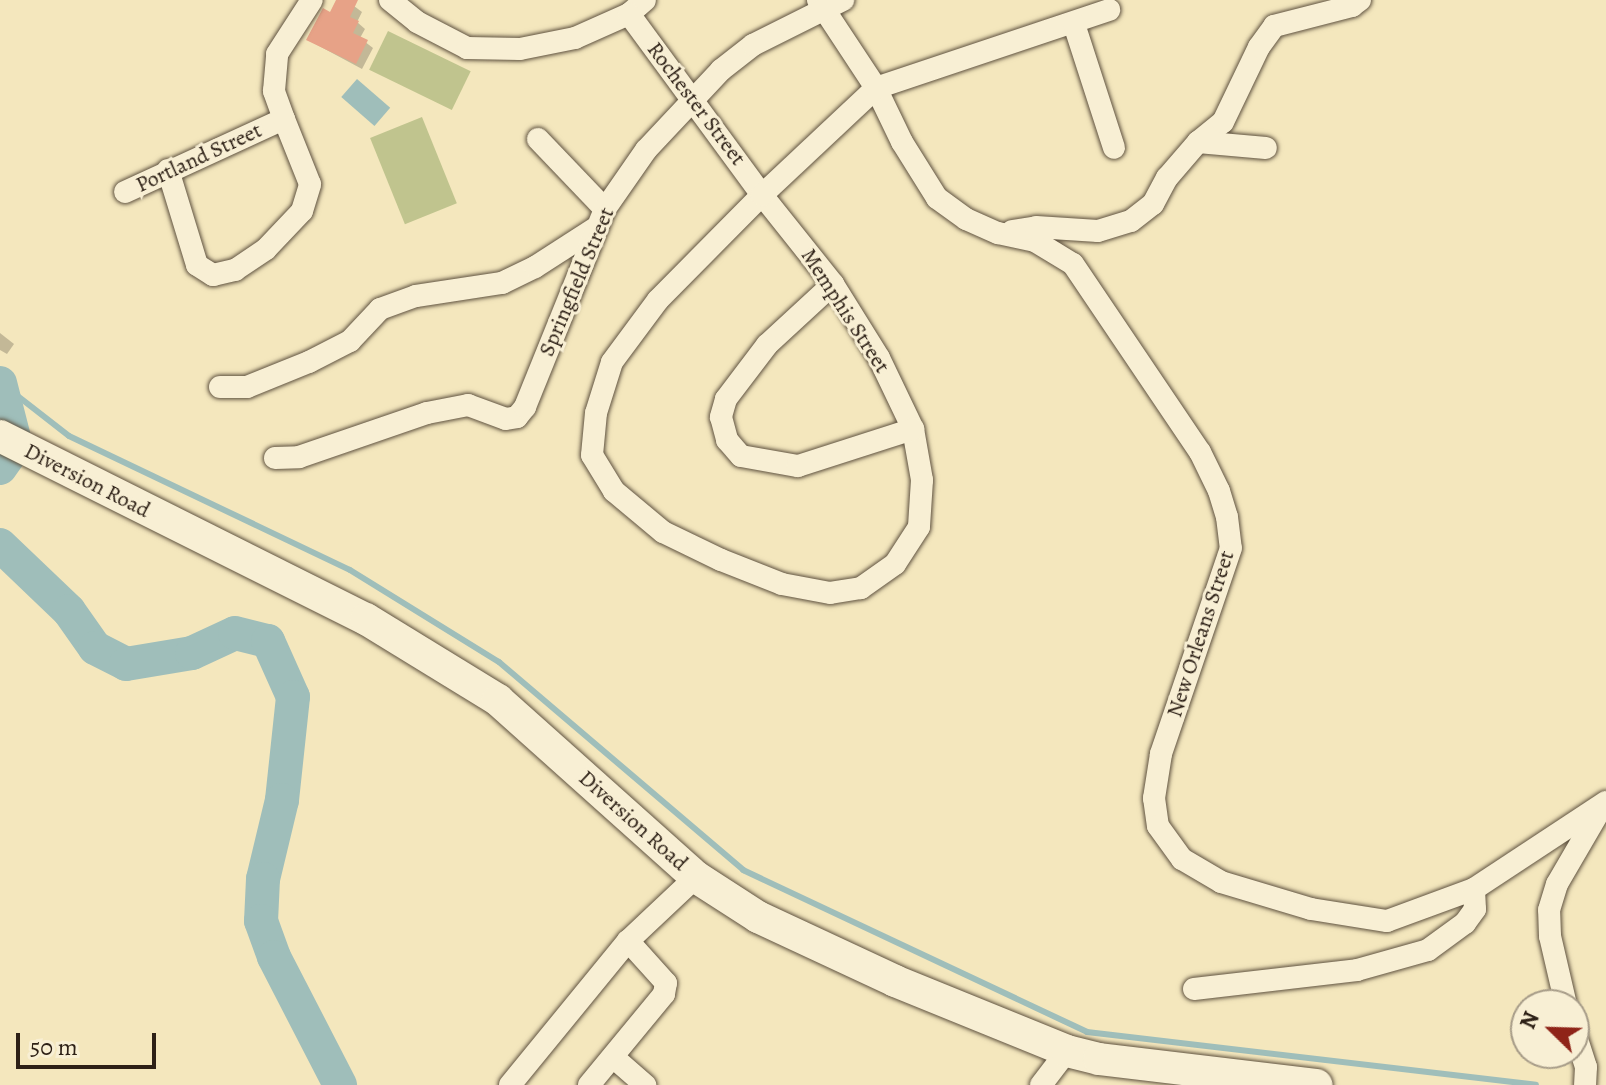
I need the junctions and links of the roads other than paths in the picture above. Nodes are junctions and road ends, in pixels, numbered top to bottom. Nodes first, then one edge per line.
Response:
1 (312, 0) edge
2 (390, 0) edge
3 (1360, 0) edge
4 (828, 3) edge
5 (637, 7) edge
6 (1109, 10) dead end
7 (1074, 24) junction
8 (876, 88) junction
9 (692, 99) junction
10 (284, 119) junction
11 (538, 139) dead end
12 (1198, 142) junction
13 (1114, 148) dead end
14 (1266, 148) dead end
15 (168, 170) junction
16 (125, 192) dead end
17 (762, 195) junction
18 (601, 218) junction
19 (998, 233) junction
20 (833, 284) junction
21 (220, 387) dead end
22 (913, 429) junction
23 (0, 436) edge
24 (275, 458) dead end
25 (1604, 803) edge
26 (696, 877) junction
27 (1474, 889) junction
28 (628, 941) junction
29 (1194, 989) dead end
30 (1562, 989) edge
31 (1067, 1051) junction
32 (613, 1057) junction
33 (510, 1085) edge
34 (589, 1085) edge
35 (645, 1085) edge
36 (1041, 1085) edge
37 (1316, 1085) edge

1 - 10 street, Portland Street
2 - 5 street
3 - 12 street
4 - 8 street, New Orleans Street
4 - 9 street, Springfield Street
5 - 9 street, Rochester Street
6 - 7 street, Memphis Street
7 - 8 street, Memphis Street
7 - 13 street
8 - 17 street, Memphis Street
8 - 19 street, New Orleans Street
9 - 17 street, Rochester Street
9 - 18 street, Springfield Street
10 - 15 street, Portland Street
10 - 15 street
11 - 18 street
12 - 14 street
12 - 19 street
15 - 16 street, Portland Street
17 - 20 street, Memphis Street
17 - 22 street, Memphis Street
18 - 21 street
18 - 24 street, Springfield Street
19 - 27 street, New Orleans Street
20 - 22 street, Memphis Street
20 - 22 street
23 - 26 street, Diversion Road
25 - 27 street, New Orleans Street
25 - 30 street
26 - 28 street
26 - 31 street, Diversion Road
27 - 29 street
28 - 32 street
28 - 33 street
31 - 36 street
31 - 37 street, Diversion Road
32 - 34 street
32 - 35 street

